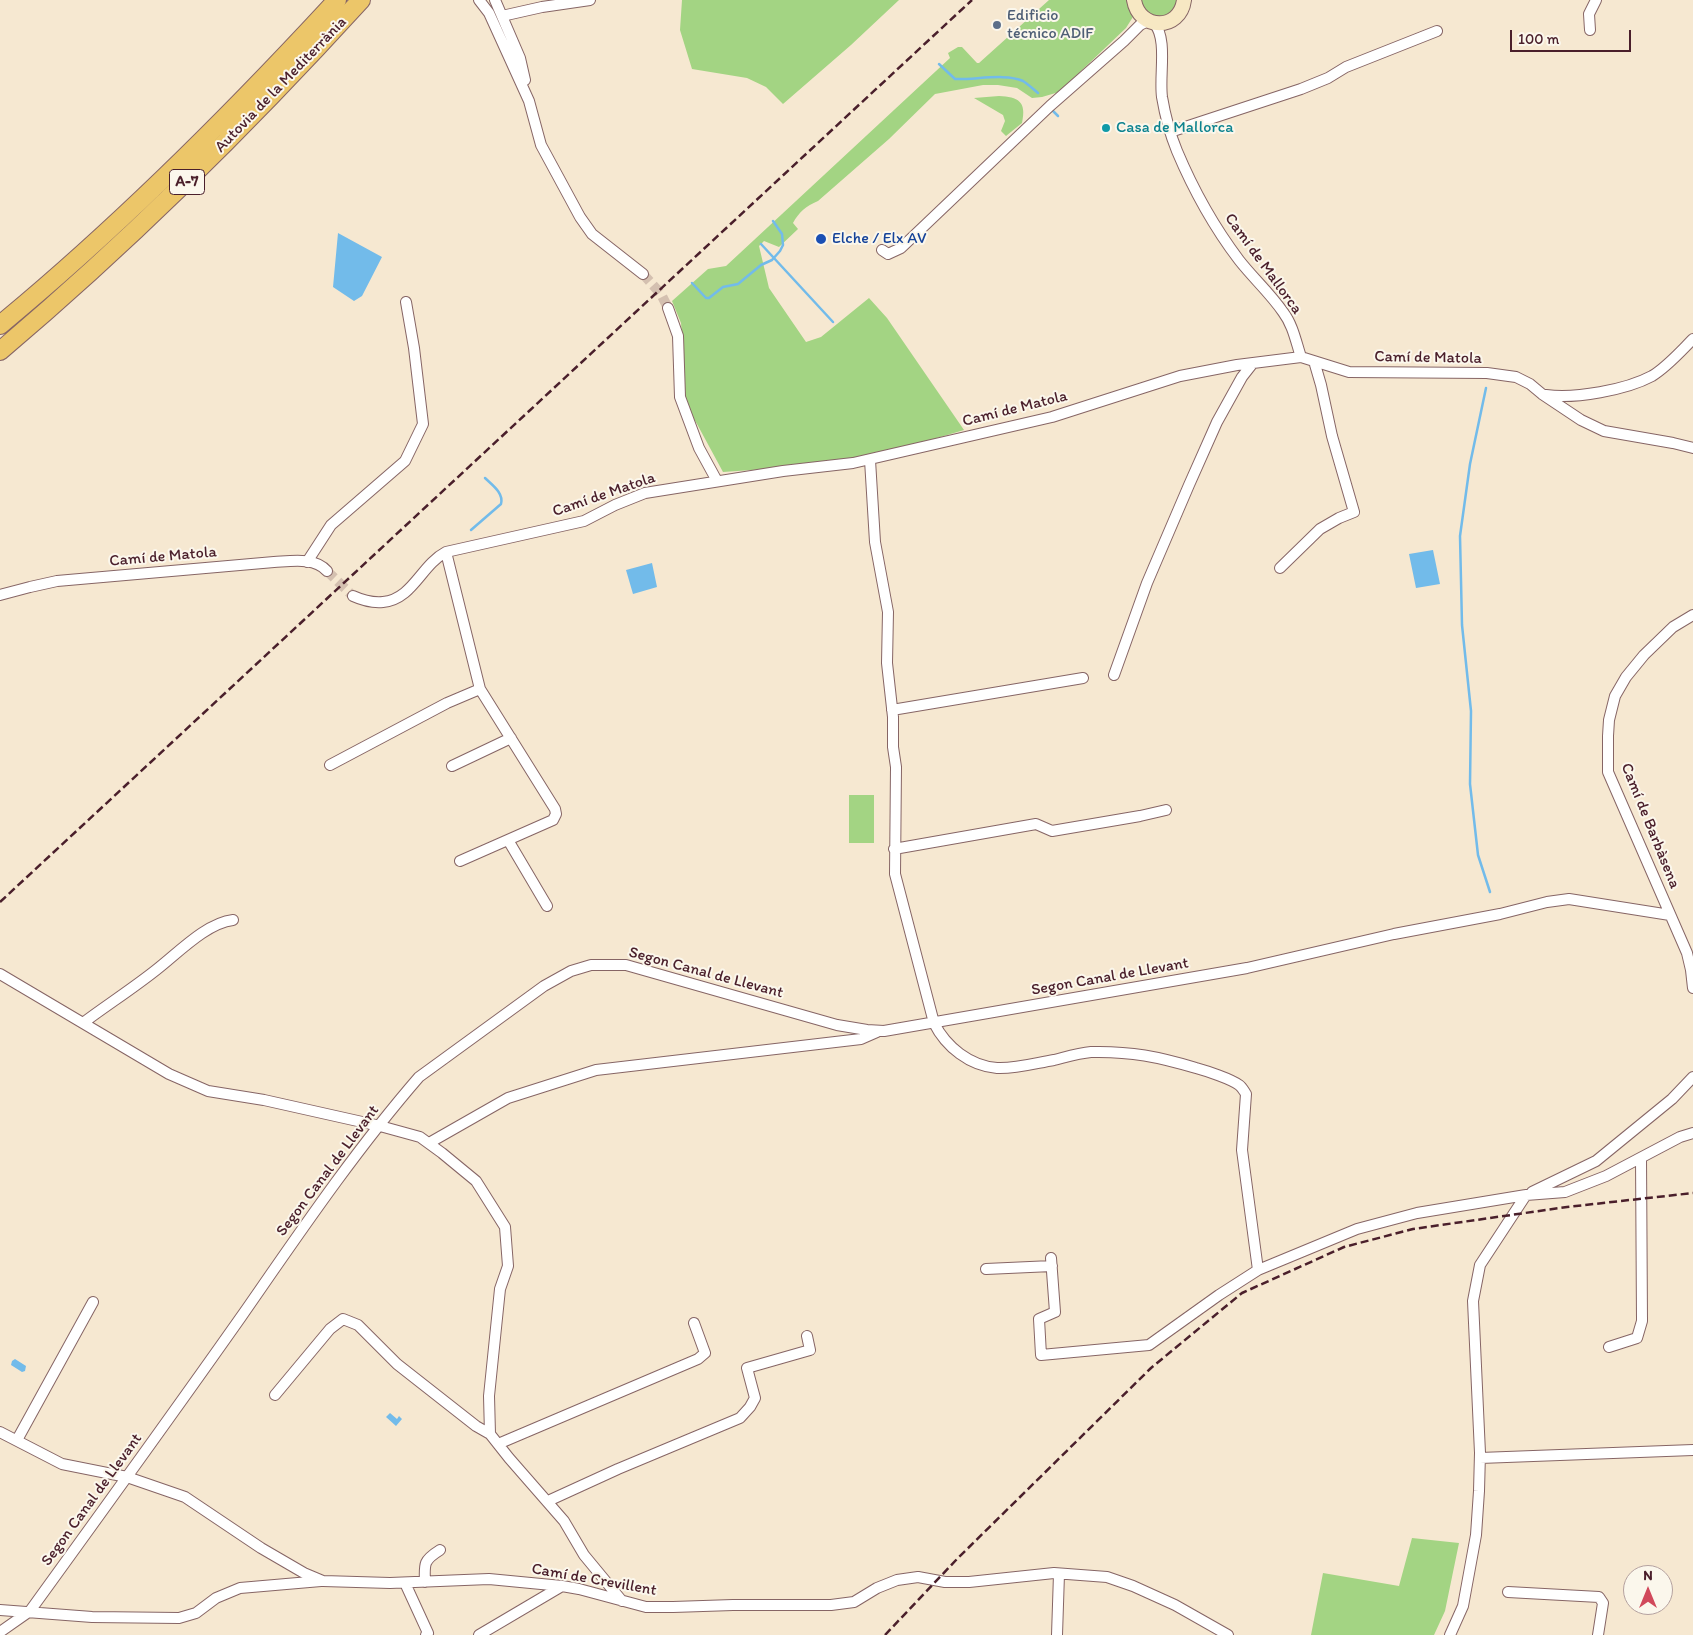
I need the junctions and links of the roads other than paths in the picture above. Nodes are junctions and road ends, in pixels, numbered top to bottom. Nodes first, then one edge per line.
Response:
1 (336, 0) edge
2 (362, 0) edge
3 (479, 0) edge
4 (495, 0) edge
5 (590, 0) edge
6 (1184, 0) edge
7 (1596, 0) edge
8 (1143, 14) edge
9 (502, 16) junction
10 (1173, 19) junction
11 (1590, 30) dead end
12 (1437, 31) dead end
13 (1161, 47) junction
14 (529, 101) junction
15 (1170, 132) junction
16 (882, 250) dead end
17 (643, 274) tunnel mouth
18 (406, 302) dead end
19 (668, 308) tunnel mouth
20 (0, 325) edge
21 (1693, 339) edge
22 (0, 351) edge
23 (1301, 358) junction
24 (1314, 361) junction
25 (1253, 363) junction
26 (1542, 394) junction
27 (1693, 448) edge
28 (870, 460) junction
29 (717, 481) junction
30 (446, 552) junction
31 (306, 562) junction
32 (1280, 568) dead end
33 (327, 572) tunnel mouth
34 (0, 595) edge
35 (353, 596) tunnel mouth
36 (1693, 615) edge
37 (1114, 675) dead end
38 (1083, 678) dead end
39 (480, 689) junction
40 (892, 710) junction
41 (511, 738) junction
42 (330, 765) dead end
43 (452, 766) dead end
44 (1166, 810) dead end
45 (508, 840) junction
46 (894, 849) junction
47 (460, 861) dead end
48 (547, 906) dead end
49 (1670, 915) junction
50 (233, 920) dead end
51 (0, 974) edge
52 (1693, 988) edge
53 (82, 1023) junction
54 (934, 1023) junction
55 (880, 1031) junction
56 (1693, 1077) edge
57 (380, 1126) junction
58 (1693, 1132) edge
59 (428, 1143) junction
60 (1642, 1158) junction
61 (1526, 1195) junction
62 (986, 1269) dead end
63 (1258, 1270) junction
64 (93, 1302) dead end
65 (694, 1323) dead end
66 (807, 1336) dead end
67 (1609, 1347) dead end
68 (274, 1395) dead end
69 (0, 1432) edge
70 (490, 1434) junction
71 (17, 1440) junction
72 (498, 1444) junction
73 (1693, 1450) edge
74 (1480, 1458) junction
75 (127, 1477) junction
76 (548, 1501) junction
77 (440, 1550) dead end
78 (1059, 1574) junction
79 (324, 1581) junction
80 (425, 1582) junction
81 (405, 1583) junction
82 (562, 1586) junction
83 (1508, 1592) dead end
84 (622, 1601) junction
85 (0, 1610) edge
86 (30, 1611) junction
87 (0, 1632) edge
88 (426, 1635) edge
89 (479, 1635) edge
90 (1057, 1635) edge
91 (1228, 1635) edge
92 (1450, 1635) edge
93 (1598, 1635) edge

1 - 20 highway, Autovia de la Mediterrània / A-7
2 - 22 highway, Autovia de la Mediterrània / A-7
3 - 14 street
4 - 9 street
5 - 9 street
6 - 10 main road
7 - 11 street
8 - 10 main road
8 - 13 street, Camí de Mallorca
8 - 16 street
9 - 14 street
10 - 13 street, Camí de Mallorca
12 - 15 street
13 - 15 street, Camí de Mallorca
14 - 17 street
15 - 23 street, Camí de Mallorca
18 - 31 street
19 - 29 street
21 - 26 street
23 - 24 street, Camí de Matola
23 - 25 street, Camí de Matola
24 - 26 street, Camí de Matola
24 - 32 street
25 - 28 street, Camí de Matola
25 - 37 street
26 - 27 street, Camí de Matola
28 - 29 street, Camí de Matola
28 - 40 street
29 - 30 street, Camí de Matola
30 - 35 street, Camí de Matola
30 - 39 street
31 - 33 street, Camí de Matola
31 - 34 street, Camí de Matola
36 - 49 street, Camí de Barbàsena
38 - 40 street
39 - 41 street
39 - 42 street
40 - 46 street
41 - 43 street
41 - 45 street
44 - 46 street
45 - 47 street
45 - 48 street
46 - 54 street
49 - 52 street, Camí de Barbàsena
49 - 54 street, Segon Canal de Llevant
50 - 53 street
51 - 53 street
53 - 57 street
54 - 55 street, Segon Canal de Llevant
54 - 63 street
55 - 57 street, Segon Canal de Llevant
55 - 59 street
56 - 61 street
57 - 59 street
57 - 75 street, Segon Canal de Llevant
58 - 60 street
59 - 70 street
60 - 61 street
60 - 67 street
61 - 63 street
61 - 74 street
62 - 63 street
64 - 71 street
65 - 72 street
66 - 76 street
68 - 70 street
69 - 71 street, Camí de Crevillent
70 - 72 street
71 - 75 street, Camí de Crevillent
72 - 76 street
73 - 74 street
74 - 92 street
75 - 79 street, Camí de Crevillent
75 - 86 street, Segon Canal de Llevant
76 - 84 street
77 - 80 street
78 - 84 street, Camí de Crevillent
78 - 90 street
78 - 91 street, Camí de Crevillent
79 - 81 street, Camí de Crevillent
79 - 86 street
80 - 81 street, Camí de Crevillent
80 - 82 street, Camí de Crevillent
81 - 88 street
82 - 84 street, Camí de Crevillent
82 - 89 street
83 - 93 street
85 - 86 street
86 - 87 street, Segon Canal de Llevant

